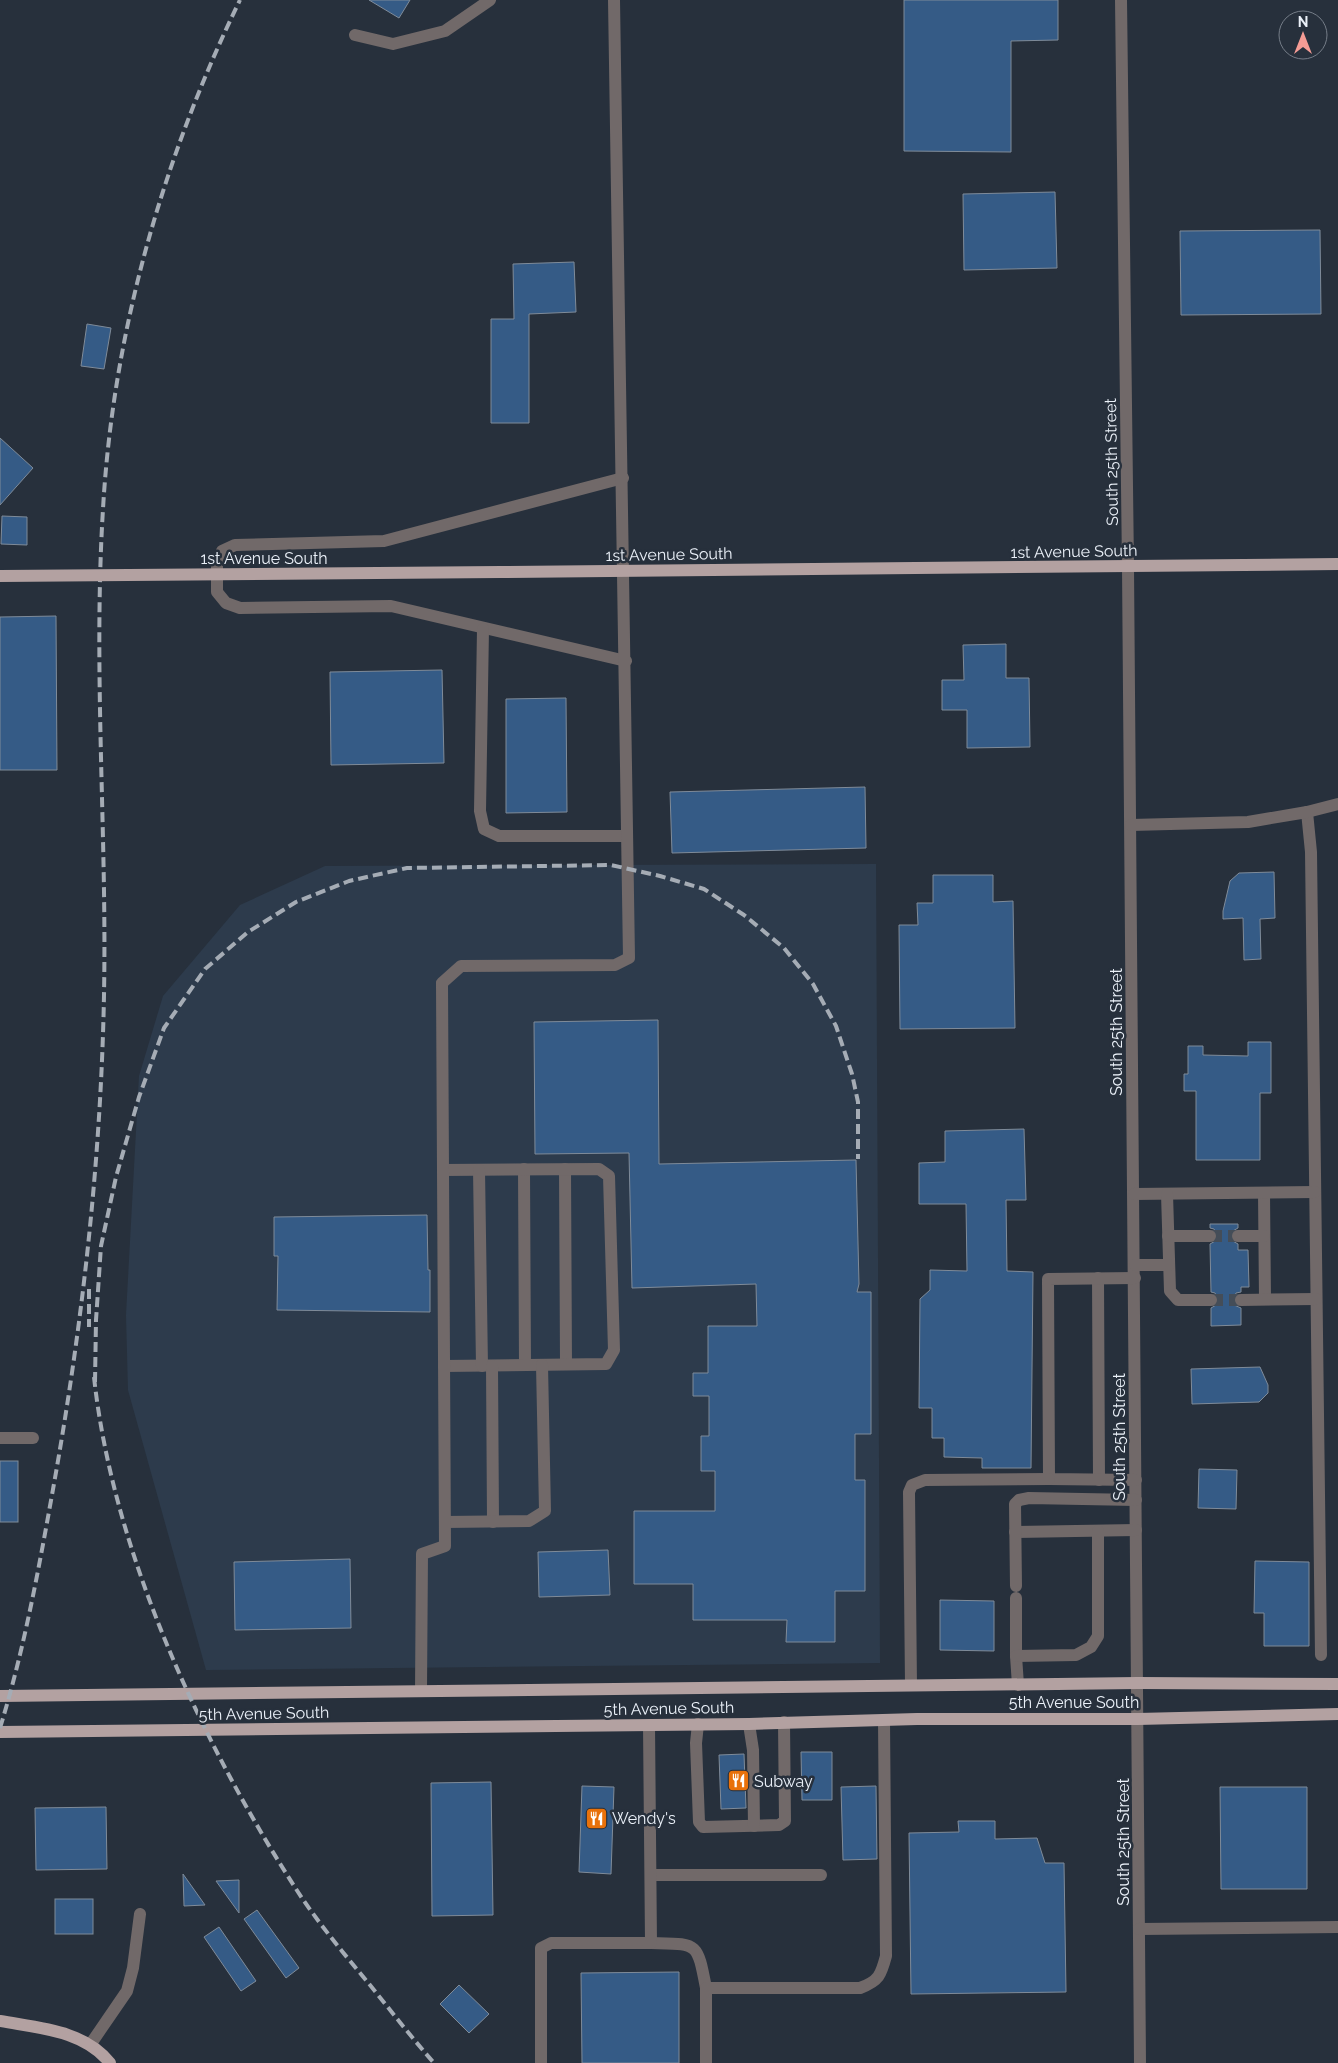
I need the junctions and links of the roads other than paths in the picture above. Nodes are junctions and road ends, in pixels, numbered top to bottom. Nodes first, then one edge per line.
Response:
1 (490, 0) edge
2 (614, 0) edge
3 (1120, 0) edge
4 (355, 35) dead end
5 (623, 478) junction
6 (1338, 564) edge
7 (1128, 567) junction
8 (624, 571) junction
9 (0, 576) edge
10 (483, 629) junction
11 (626, 661) junction
12 (1338, 804) edge
13 (1307, 812) junction
14 (1131, 825) junction
15 (627, 836) junction
16 (524, 1169) junction
17 (565, 1169) junction
18 (443, 1170) junction
19 (479, 1170) junction
20 (1315, 1192) junction
21 (1264, 1193) junction
22 (1134, 1194) junction
23 (1167, 1194) junction
24 (1168, 1236) junction
25 (1210, 1236) tunnel mouth
26 (1238, 1236) tunnel mouth
27 (1264, 1236) junction
28 (1169, 1265) junction
29 (1134, 1272) junction
30 (1098, 1278) junction
31 (1265, 1299) junction
32 (1316, 1299) junction
33 (1211, 1300) tunnel mouth
34 (1241, 1300) tunnel mouth
35 (566, 1364) junction
36 (525, 1365) junction
37 (542, 1365) junction
38 (444, 1366) junction
39 (487, 1366) junction
40 (0, 1438) edge
41 (33, 1438) dead end
42 (1049, 1480) junction
43 (1100, 1480) junction
44 (1136, 1480) junction
45 (1136, 1500) junction
46 (445, 1522) junction
47 (493, 1522) junction
48 (1136, 1530) junction
49 (1098, 1531) junction
50 (1015, 1532) junction
51 (1320, 1654) dead end
52 (1016, 1656) junction
53 (1138, 1683) junction
54 (1338, 1684) edge
55 (1018, 1685) junction
56 (911, 1686) junction
57 (421, 1690) junction
58 (0, 1696) edge
59 (1338, 1714) edge
60 (1138, 1719) junction
61 (884, 1720) junction
62 (784, 1722) junction
63 (698, 1724) junction
64 (749, 1724) junction
65 (649, 1725) junction
66 (0, 1732) edge
67 (754, 1826) junction
68 (650, 1875) junction
69 (821, 1875) dead end
70 (140, 1914) dead end
71 (1338, 1927) edge
72 (1140, 1929) junction
73 (651, 1943) junction
74 (706, 1988) junction
75 (0, 2021) edge
76 (90, 2045) junction
77 (110, 2063) edge
78 (541, 2063) edge
79 (706, 2063) edge
80 (1140, 2063) edge

1 - 4 street
2 - 5 street
3 - 7 street, South 25th Street
5 - 8 street
5 - 10 street
6 - 7 main road, 1st Avenue South
7 - 8 main road, 1st Avenue South
7 - 14 street, South 25th Street
8 - 9 main road, 1st Avenue South, bridge
8 - 11 street
10 - 11 street
10 - 15 street
11 - 15 street
12 - 13 street
13 - 14 street
13 - 20 street
14 - 22 street, South 25th Street
15 - 18 street
16 - 17 street
16 - 19 street
16 - 36 street
17 - 35 street
17 - 35 street
18 - 19 street
18 - 38 street
19 - 39 street
20 - 21 street
20 - 32 street
21 - 23 street
21 - 27 street
22 - 23 street
22 - 29 street, South 25th Street
23 - 24 street
24 - 25 street
24 - 28 street
26 - 27 street
27 - 31 street
28 - 29 street
28 - 33 street
29 - 30 street
29 - 44 street, South 25th Street
30 - 42 street
30 - 43 street
31 - 32 street
31 - 34 street
32 - 51 street
35 - 37 street
36 - 37 street
36 - 39 street
37 - 47 street
38 - 39 street
38 - 46 street
39 - 47 street
40 - 41 street
42 - 43 street
42 - 56 street
43 - 44 street
44 - 45 street, South 25th Street
45 - 48 street, South 25th Street
45 - 50 street
46 - 47 street
46 - 57 street
48 - 49 street
48 - 53 street, South 25th Street
49 - 50 street
49 - 52 street
50 - 52 street
52 - 55 street
53 - 54 main road, 5th Avenue South
53 - 55 main road, 5th Avenue South
53 - 60 street, South 25th Street
55 - 56 main road, 5th Avenue South
56 - 57 main road, 5th Avenue South
57 - 58 main road, 5th Avenue South
59 - 60 main road, 5th Avenue South
60 - 61 main road, 5th Avenue South
60 - 72 street, South 25th Street
61 - 62 main road, 5th Avenue South
61 - 74 street
62 - 64 main road, 5th Avenue South
62 - 67 street
63 - 64 main road, 5th Avenue South
63 - 65 main road, 5th Avenue South
63 - 67 street
64 - 67 street
65 - 66 main road, 5th Avenue South
65 - 68 street
68 - 69 street
68 - 73 street
70 - 76 street
71 - 72 street
72 - 80 street, South 25th Street
73 - 74 street
73 - 78 street
74 - 79 street
75 - 76 main road
76 - 77 main road

